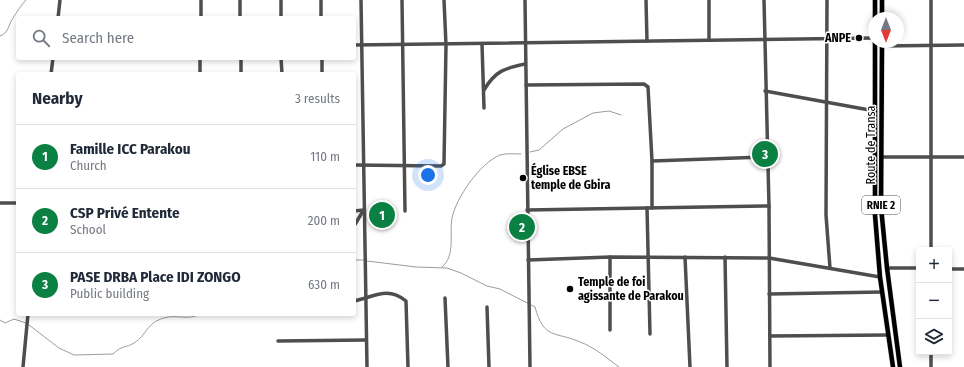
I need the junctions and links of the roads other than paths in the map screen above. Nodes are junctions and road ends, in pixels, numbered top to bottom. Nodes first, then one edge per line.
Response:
1 (60, 0) edge
2 (200, 0) edge
3 (240, 0) edge
4 (281, 0) edge
5 (321, 0) edge
6 (361, 0) edge
7 (402, 0) edge
8 (444, 0) edge
9 (525, 0) edge
10 (646, 0) edge
11 (709, 0) edge
12 (764, 0) edge
13 (827, 0) edge
14 (875, 0) edge
15 (882, 0) edge
16 (931, 0) edge
17 (875, 12) edge
18 (882, 12) edge
19 (58, 16) edge
20 (201, 16) edge
21 (240, 16) edge
22 (281, 16) edge
23 (321, 16) edge
24 (764, 38) junction
25 (827, 38) junction
26 (868, 38) edge
27 (709, 40) junction
28 (647, 41) junction
29 (525, 43) junction
30 (482, 44) junction
31 (904, 44) edge
32 (356, 45) edge
33 (362, 45) junction
34 (403, 45) junction
35 (446, 45) junction
36 (932, 45) junction
37 (964, 45) edge
38 (875, 48) edge
39 (882, 48) edge
40 (53, 60) edge
41 (200, 60) edge
42 (241, 60) edge
43 (281, 60) edge
44 (322, 60) edge
45 (526, 64) junction
46 (51, 72) edge
47 (200, 72) edge
48 (241, 72) edge
49 (282, 72) edge
50 (322, 72) edge
51 (526, 85) junction
52 (484, 91) junction
53 (766, 91) junction
54 (827, 102) junction
55 (484, 108) dead end
56 (875, 111) junction
57 (767, 157) junction
58 (881, 157) junction
59 (930, 157) junction
60 (964, 157) edge
61 (652, 161) junction
62 (363, 164) junction
63 (356, 165) edge
64 (404, 166) junction
65 (0, 203) edge
66 (16, 203) edge
67 (769, 206) junction
68 (647, 208) junction
69 (652, 208) junction
70 (364, 210) junction
71 (527, 210) junction
72 (356, 211) edge
73 (405, 211) dead end
74 (356, 223) edge
75 (931, 247) edge
76 (610, 257) junction
77 (649, 257) junction
78 (686, 257) junction
79 (725, 257) junction
80 (769, 258) junction
81 (528, 260) junction
82 (830, 268) junction
83 (887, 268) junction
84 (916, 268) edge
85 (952, 269) edge
86 (964, 269) edge
87 (880, 277) junction
88 (882, 292) junction
89 (769, 294) junction
90 (446, 298) dead end
91 (365, 299) junction
92 (356, 301) edge
93 (487, 308) dead end
94 (28, 316) edge
95 (610, 330) dead end
96 (650, 334) dead end
97 (888, 335) junction
98 (770, 336) junction
99 (366, 340) junction
100 (278, 341) dead end
101 (931, 355) edge
102 (23, 367) edge
103 (367, 367) edge
104 (408, 367) edge
105 (448, 367) edge
106 (489, 367) edge
107 (530, 367) edge
108 (690, 367) edge
109 (727, 367) edge
110 (770, 367) edge
111 (893, 367) edge
112 (900, 367) edge
113 (931, 367) edge

1 - 19 street
2 - 20 street
3 - 21 street
4 - 22 street
5 - 23 street
6 - 33 street
7 - 34 street
8 - 35 street
9 - 29 street
10 - 28 street
11 - 27 street
12 - 24 street
13 - 25 street
14 - 17 main road
15 - 18 main road
16 - 36 street
24 - 25 street
24 - 27 street
24 - 53 street
25 - 26 street
25 - 54 street
27 - 28 street
28 - 29 street
29 - 30 street
29 - 45 street
30 - 35 street
30 - 52 street
31 - 36 street
32 - 33 street
33 - 34 street
33 - 62 street
34 - 35 street
34 - 64 street
35 - 64 street
36 - 37 street
36 - 59 street
38 - 56 main road, Route de Transa / RNIE 2
39 - 58 main road, Route de Transa / RNIE 2
40 - 46 street
41 - 47 street
42 - 48 street
43 - 49 street
44 - 50 street
45 - 51 street
45 - 52 street
51 - 61 street
51 - 71 street
52 - 55 street
53 - 54 street
53 - 57 street
54 - 56 street
54 - 82 street
56 - 87 main road, Route de Transa / RNIE 2
57 - 61 street
57 - 67 street
58 - 59 street
58 - 83 main road, Route de Transa / RNIE 2
59 - 60 street
59 - 75 street
61 - 69 street
62 - 63 street
62 - 64 street
62 - 70 street
64 - 73 street
65 - 66 street
67 - 69 street
67 - 80 street
68 - 69 street
68 - 71 street
68 - 77 street
70 - 72 street
70 - 74 street
70 - 91 street
71 - 81 street
76 - 77 street
76 - 81 street
76 - 95 street
77 - 78 street
77 - 96 street
78 - 79 street
78 - 108 street
79 - 80 street
79 - 109 street
80 - 82 street
80 - 89 street
81 - 107 street
82 - 87 street
83 - 84 street
83 - 112 main road, Route de Transa / RNIE 2
85 - 86 street
87 - 88 main road, Route de Transa / RNIE 2
88 - 89 street
88 - 97 main road, Route de Transa / RNIE 2
89 - 98 street
90 - 105 street
91 - 92 street
91 - 99 street
91 - 104 street
93 - 106 street
94 - 102 street
97 - 98 street
97 - 111 main road, Route de Transa / RNIE 2
98 - 110 street
99 - 100 street
99 - 103 street
101 - 113 street

